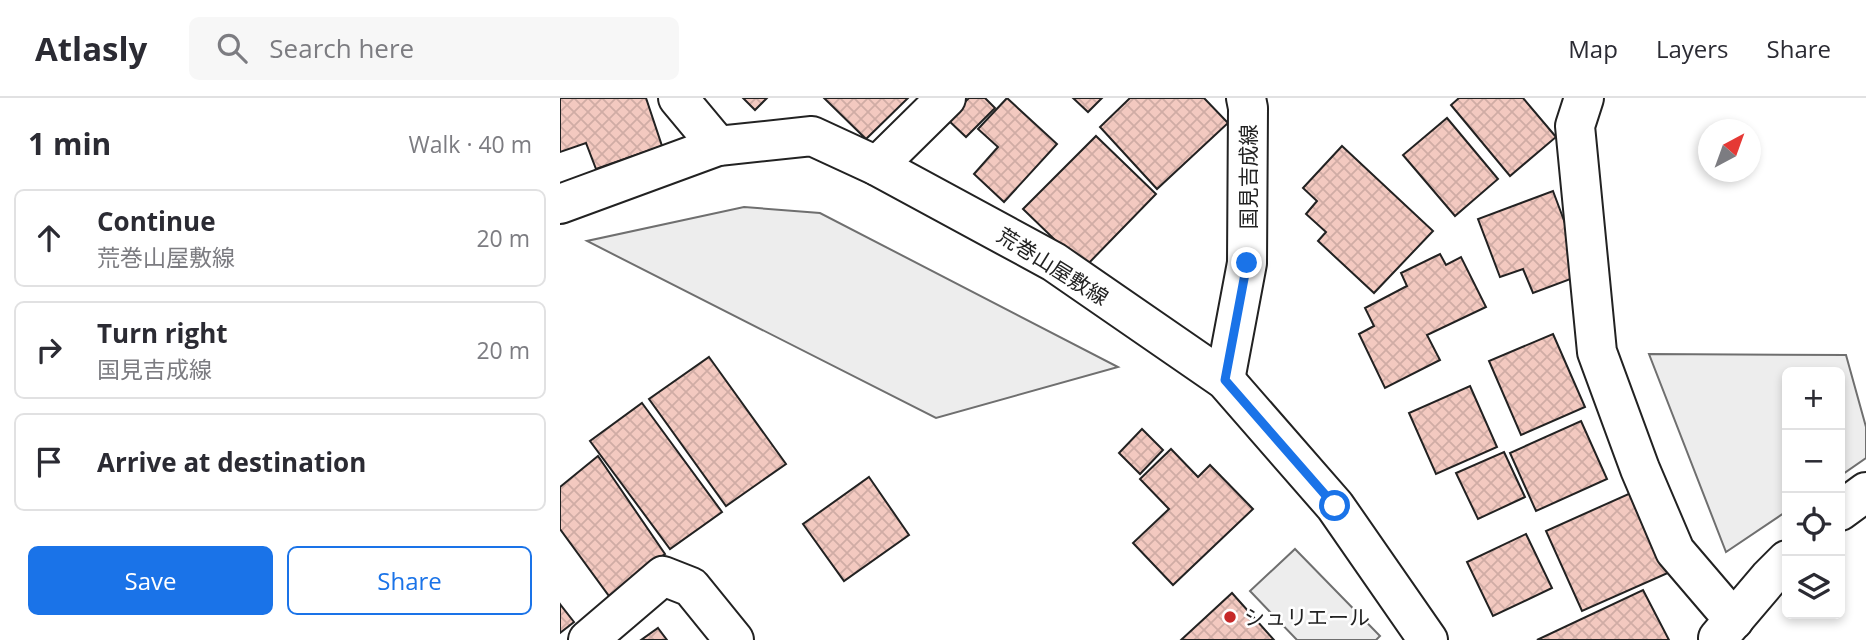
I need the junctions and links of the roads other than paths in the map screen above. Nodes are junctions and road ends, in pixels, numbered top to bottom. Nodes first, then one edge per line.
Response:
1 (678, 98) edge
2 (946, 98) edge
3 (1246, 98) edge
4 (1584, 98) edge
5 (718, 146) junction
6 (877, 166) junction
7 (560, 204) edge
8 (1225, 380) junction
9 (1866, 492) edge
10 (1845, 507) edge
11 (1782, 566) edge
12 (1726, 630) edge
13 (588, 640) edge
14 (734, 640) edge
15 (1428, 640) edge

1 - 5 street
2 - 6 street
3 - 8 street, 国見吉成線
4 - 12 street
5 - 6 street, 荒巻山屋敷線
5 - 7 street, 荒巻山屋敷線
6 - 8 street, 荒巻山屋敷線
8 - 15 street, 荒巻山屋敷線
9 - 10 street
11 - 12 street
13 - 14 street

